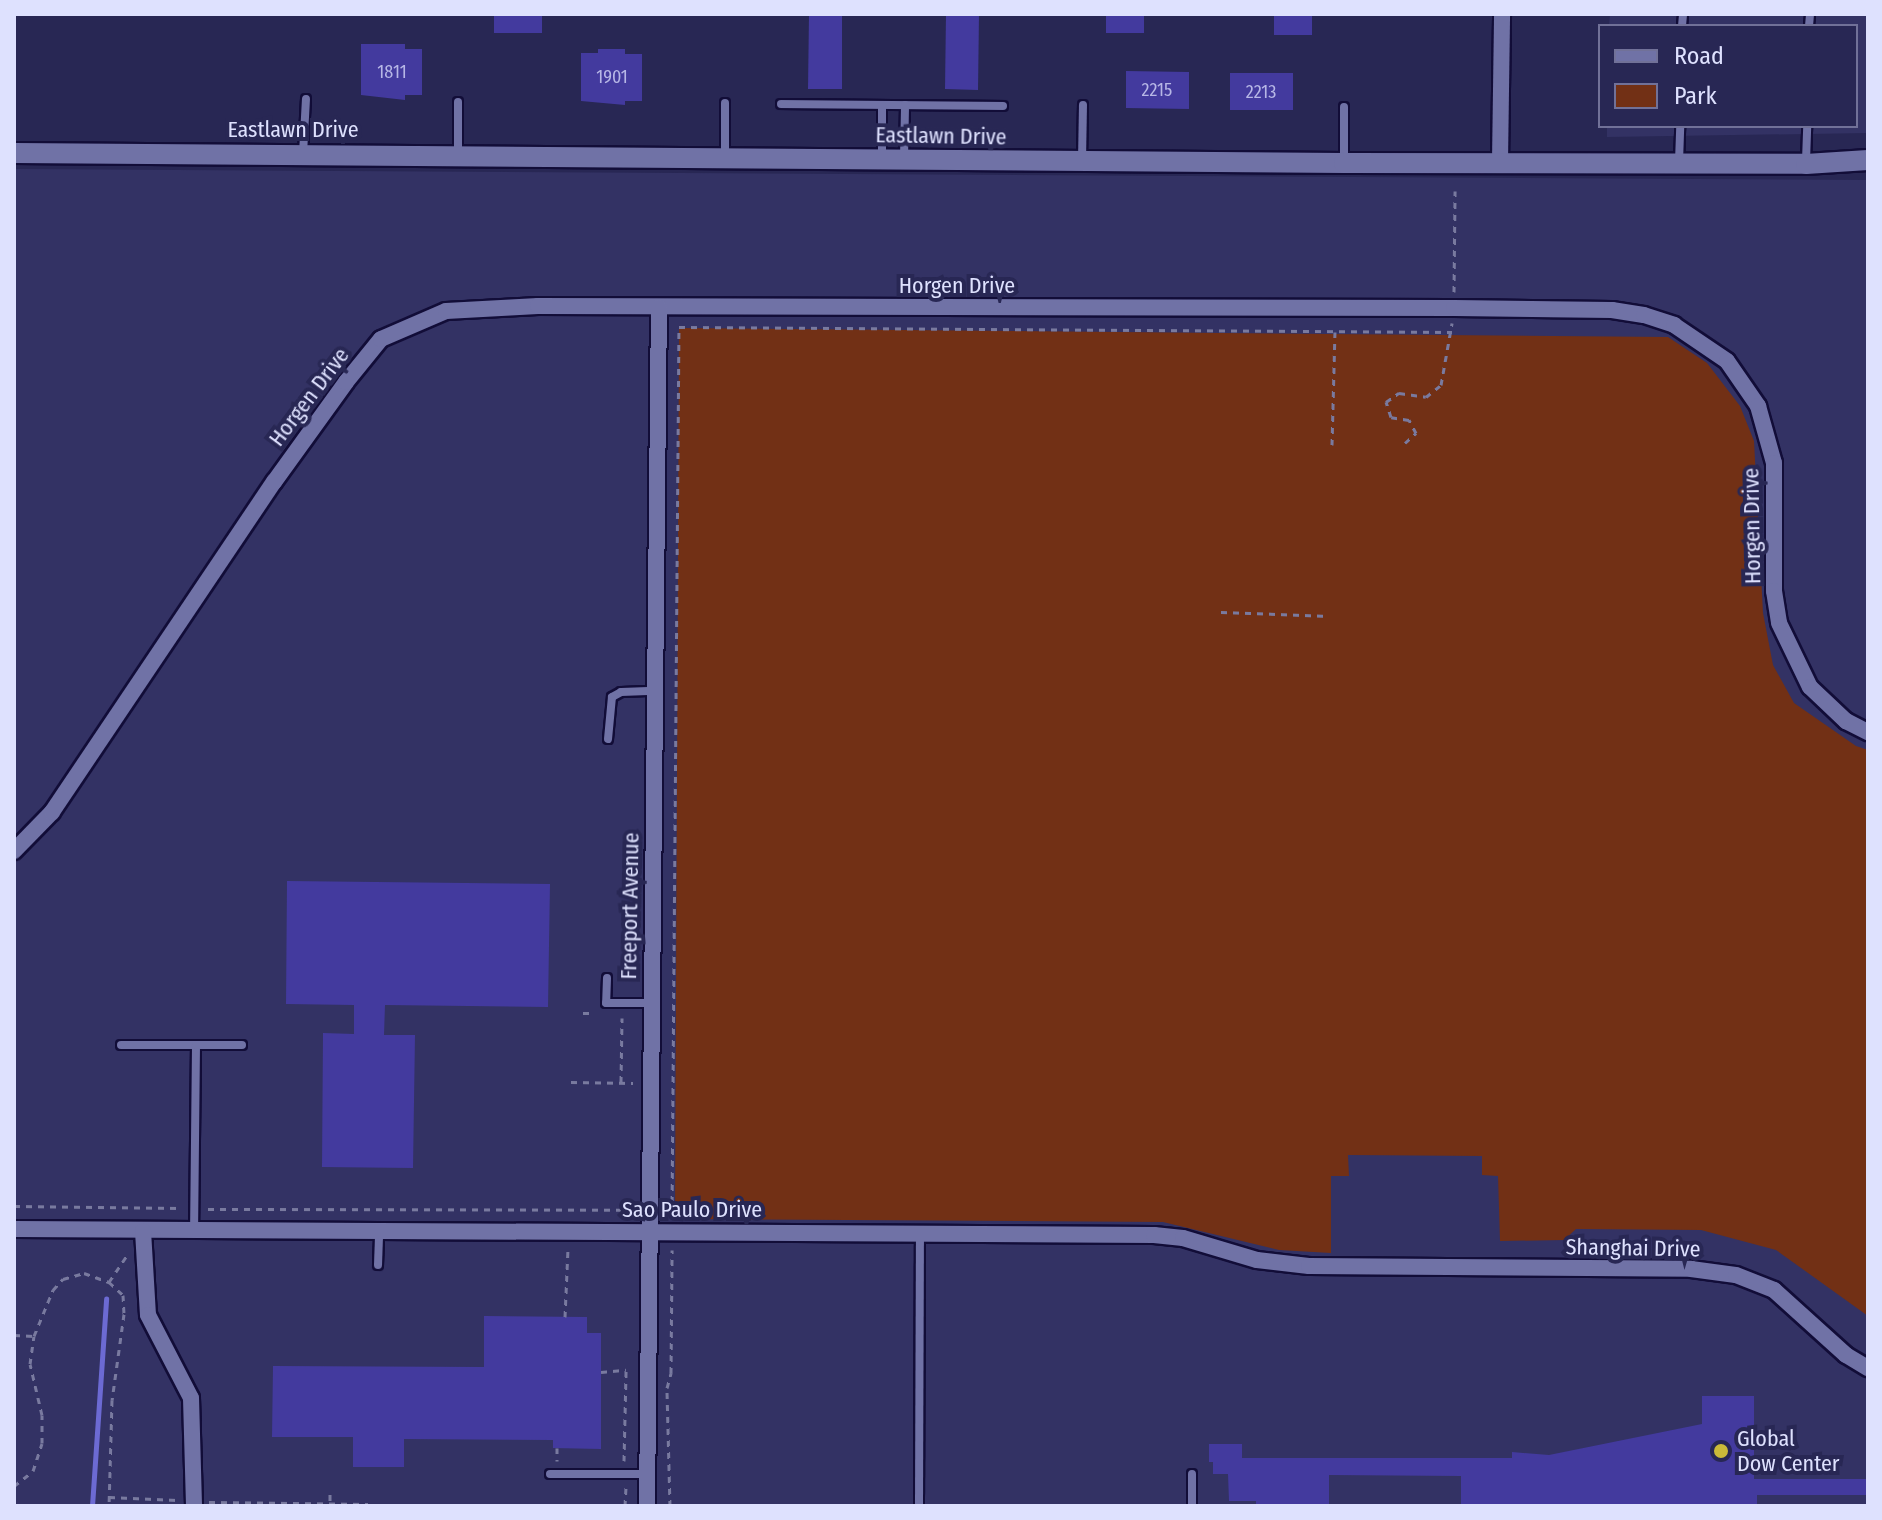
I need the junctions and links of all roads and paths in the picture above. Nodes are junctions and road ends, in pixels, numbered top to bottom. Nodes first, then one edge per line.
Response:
1 (1502, 14) edge
2 (306, 99) dead end
3 (458, 102) dead end
4 (725, 103) dead end
5 (781, 104) dead end
6 (882, 105) junction
7 (905, 105) junction
8 (1083, 105) dead end
9 (1003, 106) dead end
10 (1344, 107) dead end
11 (1680, 128) edge
12 (1807, 128) edge
13 (14, 153) edge
14 (303, 155) junction
15 (458, 155) junction
16 (725, 157) junction
17 (882, 159) junction
18 (904, 159) junction
19 (1868, 160) edge
20 (1082, 162) junction
21 (1500, 162) junction
22 (1344, 163) junction
23 (1679, 163) junction
24 (1806, 164) junction
25 (1455, 191) dead end
26 (659, 307) junction
27 (1454, 308) junction
28 (1335, 332) junction
29 (1452, 332) junction
30 (1405, 443) dead end
31 (1332, 445) dead end
32 (1221, 612) dead end
33 (1329, 616) dead end
34 (655, 691) junction
35 (1868, 732) edge
36 (608, 739) dead end
37 (17, 848) edge
38 (607, 978) dead end
39 (651, 1003) junction
40 (583, 1013) dead end
41 (596, 1013) dead end
42 (622, 1013) dead end
43 (121, 1045) dead end
44 (196, 1045) junction
45 (242, 1045) dead end
46 (571, 1082) dead end
47 (621, 1082) junction
48 (651, 1083) junction
49 (673, 1083) junction
50 (14, 1206) edge
51 (194, 1209) junction
52 (650, 1210) junction
53 (672, 1211) junction
54 (14, 1229) edge
55 (143, 1231) junction
56 (194, 1231) junction
57 (379, 1231) junction
58 (569, 1232) junction
59 (649, 1232) junction
60 (672, 1232) junction
61 (920, 1234) junction
62 (378, 1265) dead end
63 (1366, 1268) joint
64 (565, 1317) dead end
65 (14, 1335) edge
66 (34, 1336) junction
67 (1868, 1368) edge
68 (626, 1370) dead end
69 (557, 1448) dead end
70 (550, 1461) dead end
71 (557, 1461) junction
72 (570, 1461) dead end
73 (612, 1461) dead end
74 (550, 1474) dead end
75 (648, 1474) junction
76 (1192, 1474) dead end
77 (14, 1486) edge
78 (330, 1494) dead end
79 (109, 1497) junction
80 (194, 1504) edge
81 (368, 1504) edge
82 (330, 1505) edge
83 (109, 1506) edge
84 (647, 1506) edge
85 (670, 1506) edge
86 (919, 1506) edge
87 (1192, 1506) edge

1 - 21 street
2 - 14 lane
3 - 15 lane
4 - 16 lane
5 - 6 lane
6 - 7 lane
6 - 17 lane
7 - 9 lane
7 - 18 lane
8 - 20 lane
10 - 22 lane
11 - 23 lane
12 - 24 lane
13 - 14 street, Eastlawn Drive
14 - 15 street, Eastlawn Drive
15 - 16 street, Eastlawn Drive
16 - 17 street, Eastlawn Drive
17 - 18 street, Eastlawn Drive
18 - 20 street, Eastlawn Drive
19 - 24 street, Eastlawn Drive
20 - 22 street, Eastlawn Drive
21 - 22 street, Eastlawn Drive
21 - 23 street, Eastlawn Drive
23 - 24 street, Eastlawn Drive
25 - 27 path
26 - 27 street, Horgen Drive
26 - 34 street, Freeport Avenue
26 - 37 street, Horgen Drive
27 - 29 path
27 - 35 street, Horgen Drive
28 - 29 path
28 - 31 path
28 - 49 path
29 - 30 path
32 - 33 path
34 - 36 lane
34 - 39 street, Freeport Avenue
38 - 39 lane
39 - 48 street, Freeport Avenue
40 - 41 path
42 - 47 path
43 - 44 lane
44 - 45 lane
44 - 51 lane
46 - 47 path
47 - 48 path
48 - 49 path
48 - 52 street, Freeport Avenue
49 - 53 path
50 - 51 path
51 - 52 path
51 - 56 lane
52 - 53 path
52 - 59 street, Freeport Avenue
53 - 60 path
54 - 55 street, Sao Paulo Drive
55 - 56 street, Sao Paulo Drive
55 - 80 street
56 - 57 street, Sao Paulo Drive
57 - 58 street, Sao Paulo Drive
57 - 62 lane
58 - 59 street, Sao Paulo Drive
58 - 64 path
59 - 60 street, Sao Paulo Drive
59 - 75 street, Freeport Avenue
60 - 61 street, Sao Paulo Drive
60 - 85 path
61 - 63 street, Sao Paulo Drive
61 - 86 lane
63 - 67 street, Shanghai Drive
65 - 66 path
66 - 77 path
66 - 79 path
68 - 73 path
69 - 71 path
70 - 71 path
71 - 72 path
74 - 75 lane
75 - 84 street, Freeport Avenue
76 - 87 lane
78 - 82 path
79 - 80 path
79 - 83 path
80 - 82 path
81 - 82 path

